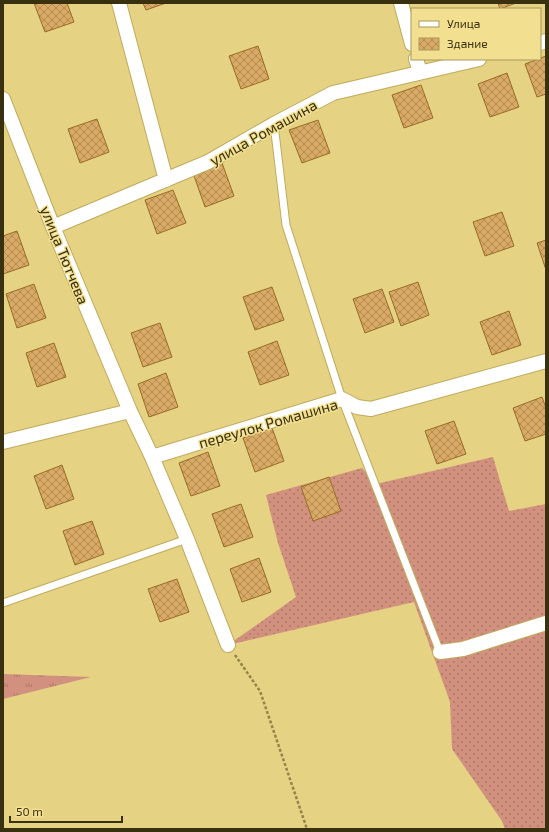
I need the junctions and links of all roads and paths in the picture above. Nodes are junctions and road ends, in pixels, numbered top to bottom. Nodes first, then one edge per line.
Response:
1 (119, 3) edge
2 (401, 3) edge
3 (411, 40) edge
4 (471, 60) edge
5 (418, 66) edge
6 (3, 99) edge
7 (274, 124) junction
8 (166, 180) junction
9 (53, 227) junction
10 (546, 362) edge
11 (342, 399) junction
12 (130, 411) junction
13 (3, 442) edge
14 (152, 457) junction
15 (187, 539) junction
16 (3, 603) edge
17 (546, 623) edge
18 (228, 645) joint
19 (440, 652) joint
20 (307, 829) edge

1 - 8 street
2 - 3 street
4 - 5 street, улица Ромашина
5 - 7 street, улица Ромашина
6 - 9 street, улица Тютчева
7 - 8 street, улица Ромашина
7 - 11 lane
8 - 9 street, улица Ромашина
9 - 12 street, улица Тютчева
10 - 11 street, переулок Ромашина
11 - 14 street, переулок Ромашина
11 - 19 lane
12 - 13 street
12 - 14 street, улица Тютчева
14 - 15 street, улица Тютчева
15 - 16 lane
15 - 18 street, улица Тютчева
17 - 19 street
18 - 20 path

